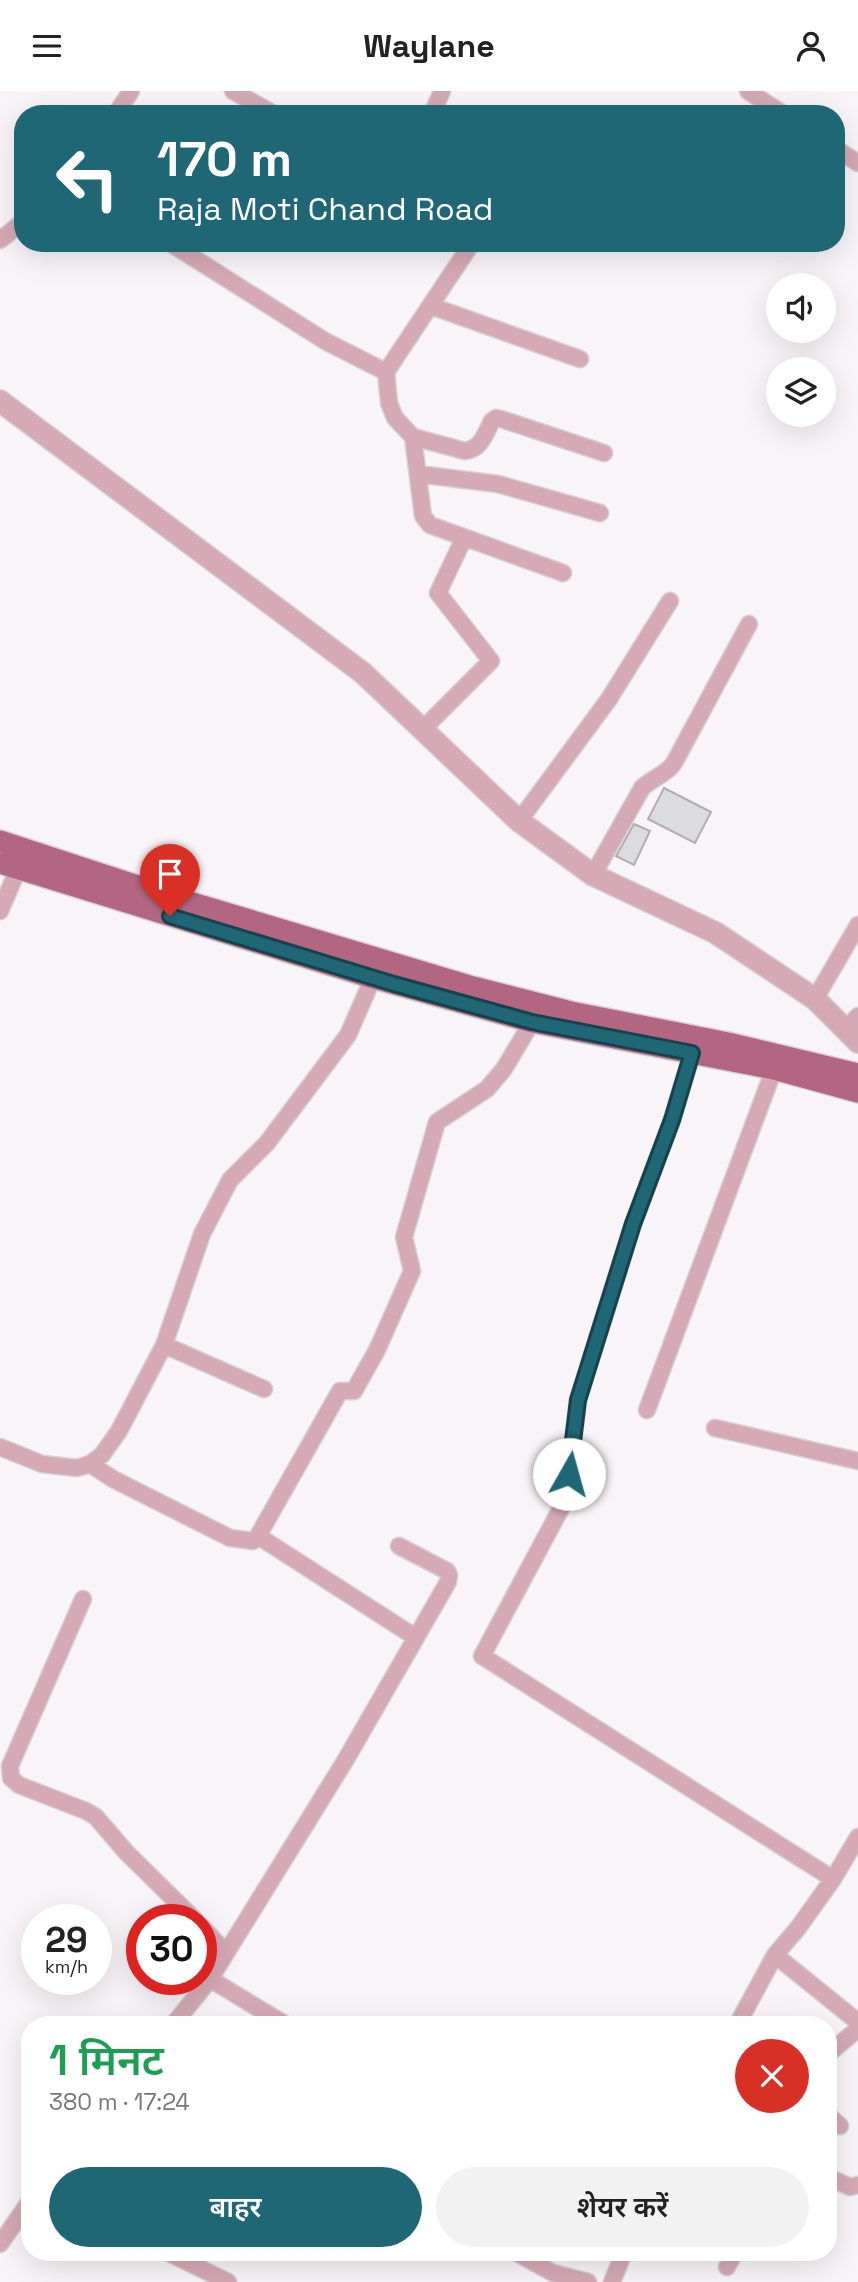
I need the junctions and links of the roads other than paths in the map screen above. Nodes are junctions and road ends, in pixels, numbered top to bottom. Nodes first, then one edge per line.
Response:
1 (233, 91) edge
2 (748, 91) edge
3 (258, 105) edge
4 (769, 105) edge
5 (14, 229) edge
6 (0, 240) edge
7 (184, 252) edge
8 (466, 252) edge
9 (431, 306) junction
10 (580, 359) dead end
11 (386, 372) junction
12 (0, 401) edge
13 (413, 437) junction
14 (604, 453) dead end
15 (418, 474) junction
16 (600, 513) dead end
17 (464, 538) junction
18 (564, 573) dead end
19 (670, 601) dead end
20 (749, 624) dead end
21 (423, 729) junction
22 (519, 821) junction
23 (0, 841) edge
24 (9, 866) edge
25 (593, 874) junction
26 (0, 911) edge
27 (858, 925) edge
28 (373, 978) junction
29 (815, 999) junction
30 (532, 1022) junction
31 (854, 1029) edge
32 (692, 1053) junction
33 (774, 1069) junction
34 (858, 1074) edge
35 (858, 1092) edge
36 (164, 1345) junction
37 (264, 1389) dead end
38 (647, 1410) dead end
39 (715, 1428) dead end
40 (0, 1447) edge
41 (858, 1461) edge
42 (90, 1464) junction
43 (258, 1536) junction
44 (399, 1546) dead end
45 (83, 1599) dead end
46 (415, 1637) junction
47 (858, 1837) edge
48 (832, 1879) junction
49 (179, 1904) edge
50 (217, 1943) edge
51 (226, 1953) junction
52 (775, 1955) junction
53 (217, 1968) edge
54 (217, 1983) edge
55 (197, 1995) edge
56 (180, 2016) edge
57 (271, 2016) edge
58 (742, 2016) edge
59 (858, 2022) edge
60 (858, 2028) edge
61 (837, 2046) edge
62 (837, 2123) edge
63 (840, 2126) dead end
64 (837, 2181) edge
65 (858, 2185) edge
66 (0, 2213) edge
67 (21, 2213) edge
68 (17, 2219) junction
69 (0, 2244) edge
70 (185, 2261) edge
71 (531, 2261) edge
72 (620, 2261) edge
73 (731, 2261) edge
74 (727, 2267) dead end
75 (228, 2282) edge
76 (589, 2282) edge
77 (612, 2282) edge

1 - 3 street
2 - 4 street
5 - 6 street
7 - 11 street
8 - 9 street
9 - 10 street
9 - 11 street
11 - 13 street
12 - 21 street
13 - 14 street
13 - 15 street
15 - 16 street
15 - 17 street
17 - 18 street
17 - 21 street
19 - 22 street
20 - 25 street
21 - 22 street
22 - 25 street
23 - 34 main road
24 - 26 street
24 - 28 main road
25 - 29 street
27 - 29 street
28 - 30 main road
28 - 36 street
29 - 31 street
30 - 32 main road
30 - 43 street
32 - 33 main road
32 - 48 street
33 - 35 main road
33 - 38 street
36 - 37 street
36 - 42 street
39 - 41 street
40 - 42 street
42 - 43 street
43 - 46 street
44 - 46 street
45 - 49 street
46 - 51 street
47 - 48 street
48 - 52 street
50 - 51 street
51 - 53 street
52 - 58 street
52 - 59 street
54 - 57 street
55 - 56 street
60 - 61 street
62 - 63 street
64 - 65 street
66 - 68 street
67 - 68 street
68 - 69 street
70 - 75 street
71 - 76 street
72 - 77 street
73 - 74 street

